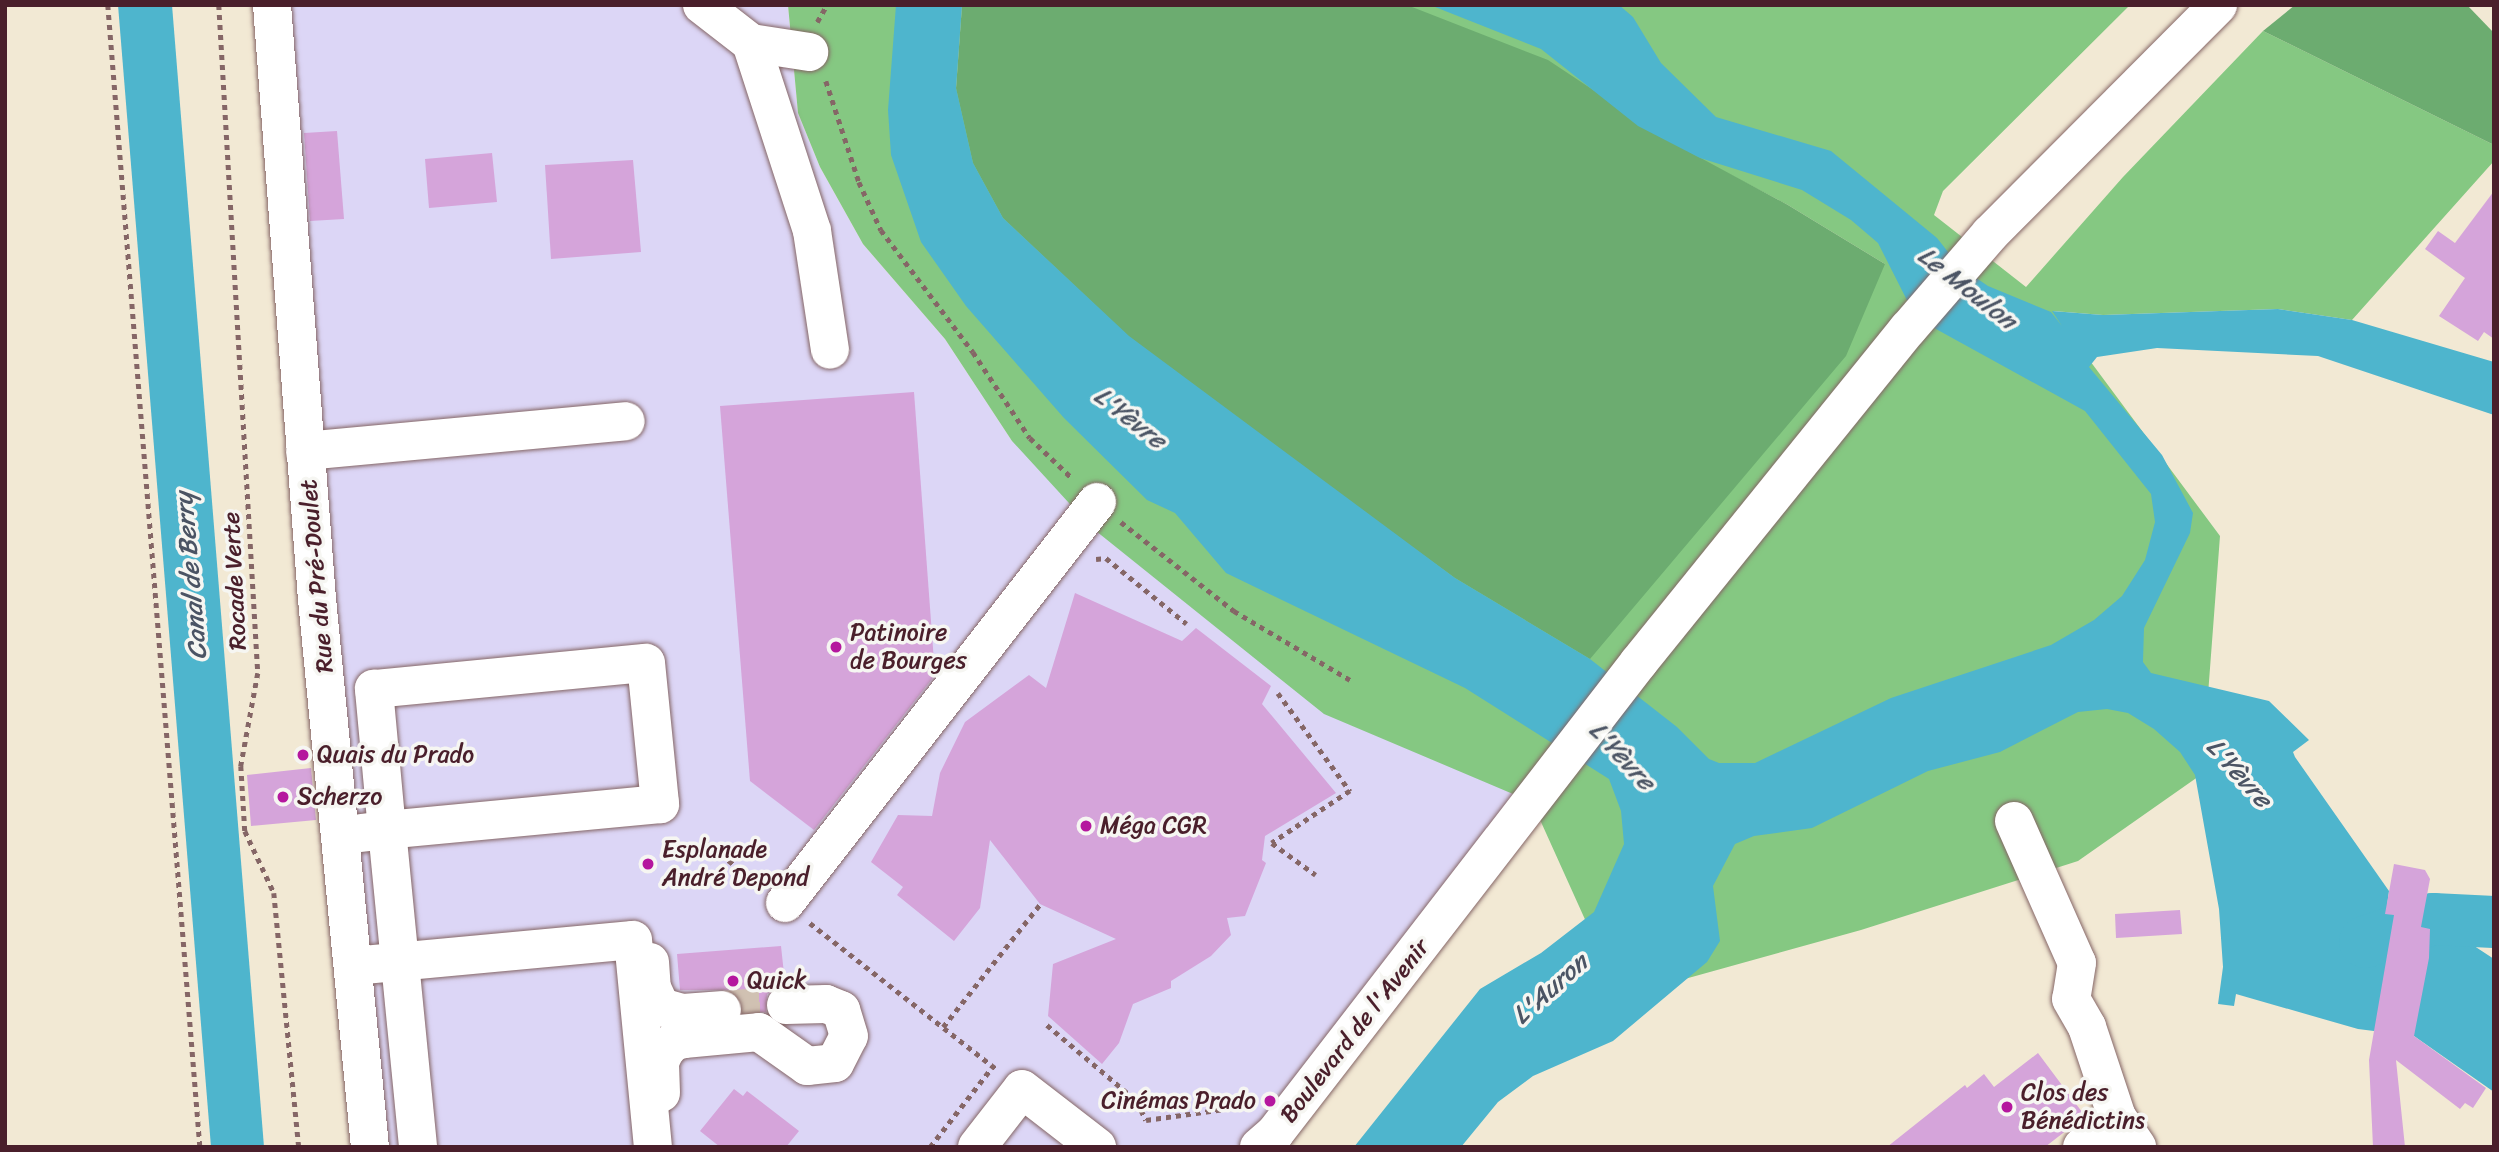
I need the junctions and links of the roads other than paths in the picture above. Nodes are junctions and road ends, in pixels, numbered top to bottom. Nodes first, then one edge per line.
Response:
1 (272, 5) edge
2 (702, 5) edge
3 (2218, 5) edge
4 (751, 43) junction
5 (809, 52) road end
6 (830, 350) dead end
7 (626, 421) dead end
8 (305, 451) junction
9 (1097, 502) road end
10 (374, 689) junction
11 (328, 693) junction
12 (2014, 821) dead end
13 (387, 830) junction
14 (341, 834) junction
15 (785, 903) road end
16 (573, 945) junction
17 (400, 962) junction
18 (353, 966) junction
19 (786, 1005) tunnel mouth
20 (722, 1010) tunnel mouth
21 (2127, 1132) edge
22 (1274, 1134) edge
23 (370, 1147) edge
24 (418, 1147) edge
25 (653, 1147) edge
26 (977, 1147) edge
27 (1097, 1147) edge
28 (2082, 1147) edge

1 - 8 main road, Rue du Pré-Doulet
2 - 4 main road
3 - 22 main road, Boulevard de l'Avenir
4 - 5 main road
4 - 6 main road
7 - 8 main road
8 - 11 main road, Rue du Pré-Doulet
9 - 15 main road
10 - 11 main road
10 - 13 main road
10 - 13 main road
11 - 14 main road, Rue du Pré-Doulet
12 - 21 main road
13 - 14 main road
13 - 17 main road
14 - 18 main road, Rue du Pré-Doulet
16 - 17 main road
16 - 20 main road
16 - 25 main road
17 - 18 main road
17 - 24 main road
18 - 23 main road, Rue du Pré-Doulet
19 - 25 main road
21 - 28 main road
26 - 27 main road

